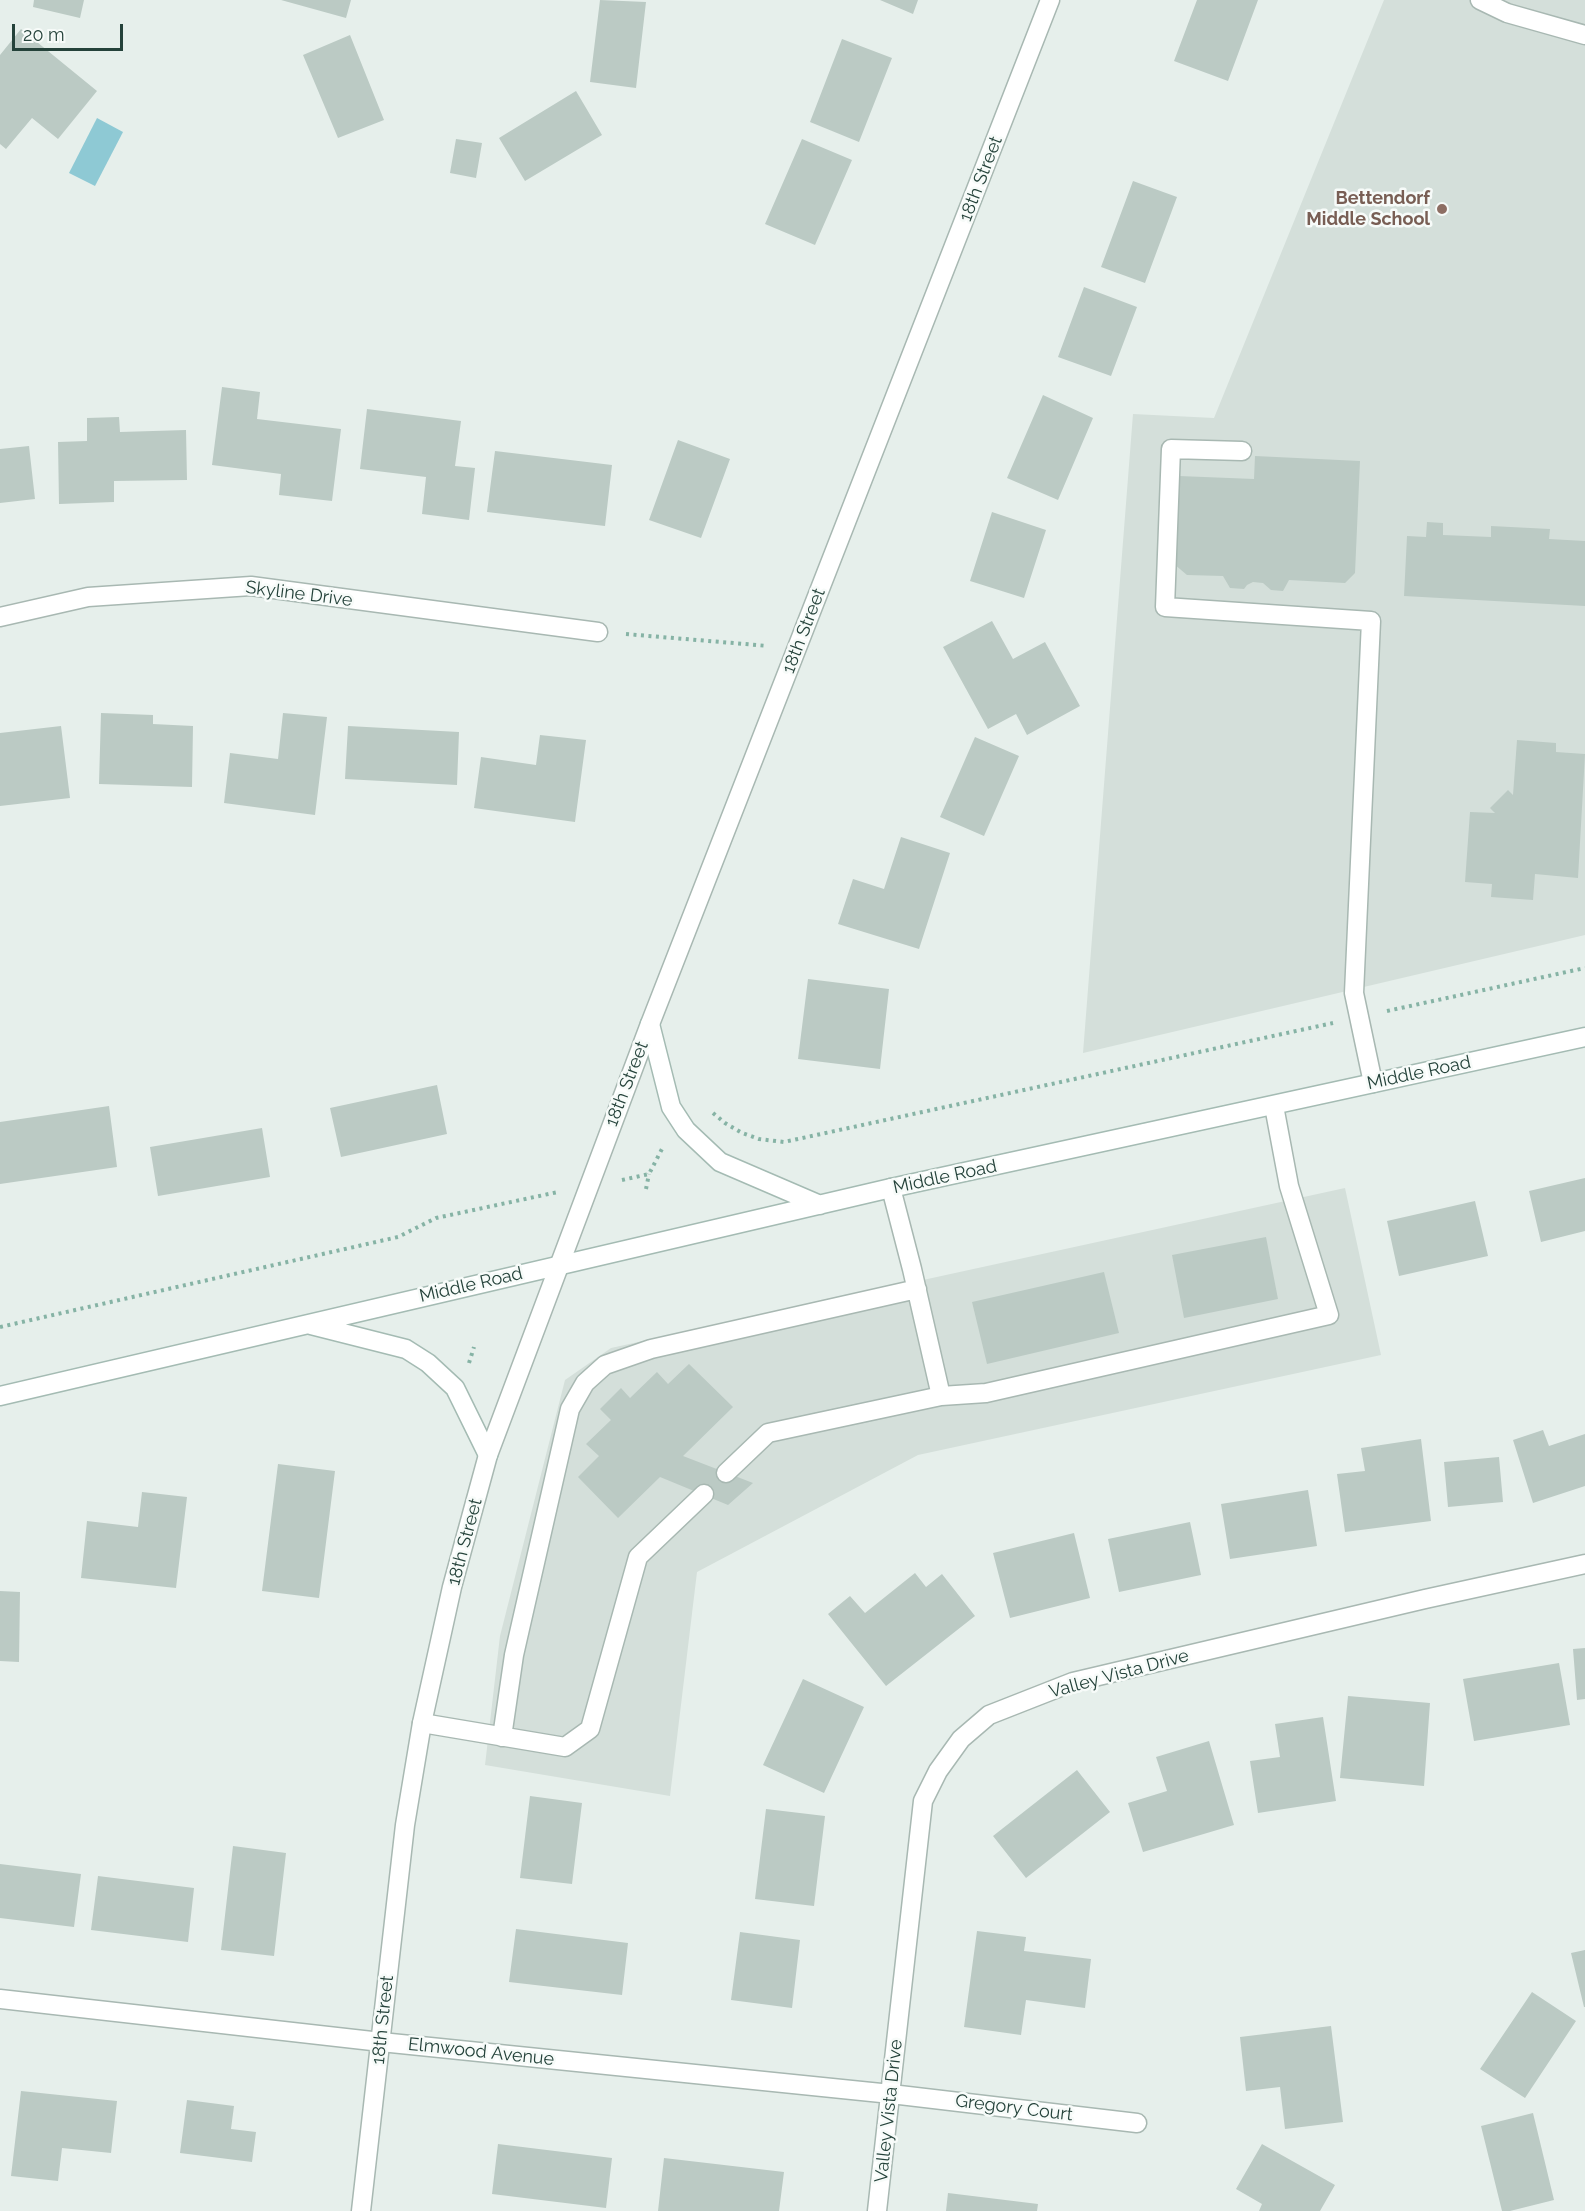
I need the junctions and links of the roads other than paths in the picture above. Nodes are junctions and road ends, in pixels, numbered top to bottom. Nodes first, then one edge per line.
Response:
1 (1050, 0) edge
2 (1480, 0) edge
3 (1585, 35) edge
4 (1242, 451) dead end
5 (0, 616) edge
6 (598, 632) road end
7 (650, 1024) junction
8 (1585, 1037) edge
9 (1374, 1083) junction
10 (1274, 1106) junction
11 (891, 1188) junction
12 (819, 1204) junction
13 (558, 1265) junction
14 (916, 1288) junction
15 (306, 1324) junction
16 (0, 1396) edge
17 (941, 1396) junction
18 (488, 1455) junction
19 (726, 1473) dead end
20 (704, 1494) dead end
21 (1585, 1564) edge
22 (422, 1723) junction
23 (502, 1737) junction
24 (0, 1999) edge
25 (381, 2042) junction
26 (891, 2094) junction
27 (1137, 2123) dead end
28 (362, 2211) edge
29 (877, 2211) edge

1 - 7 street, 18th Street
2 - 3 street
4 - 9 street
5 - 6 street, Skyline Drive
7 - 12 street
7 - 13 street, 18th Street
8 - 9 street, Middle Road
9 - 10 street, Middle Road
10 - 11 street, Middle Road
10 - 17 street
11 - 12 street, Middle Road
11 - 14 street
12 - 13 street, Middle Road
13 - 15 street, Middle Road
13 - 18 street, 18th Street
14 - 17 street
14 - 23 street
15 - 16 street, Middle Road
15 - 18 street, Middle Road
17 - 19 street
18 - 22 street, 18th Street
20 - 23 street
21 - 26 street, Valley Vista Drive
22 - 23 street
22 - 25 street, 18th Street
24 - 25 street, Elmwood Avenue
25 - 26 street, Elmwood Avenue
25 - 28 street, 18th Street
26 - 27 street, Gregory Court
26 - 29 street, Valley Vista Drive

